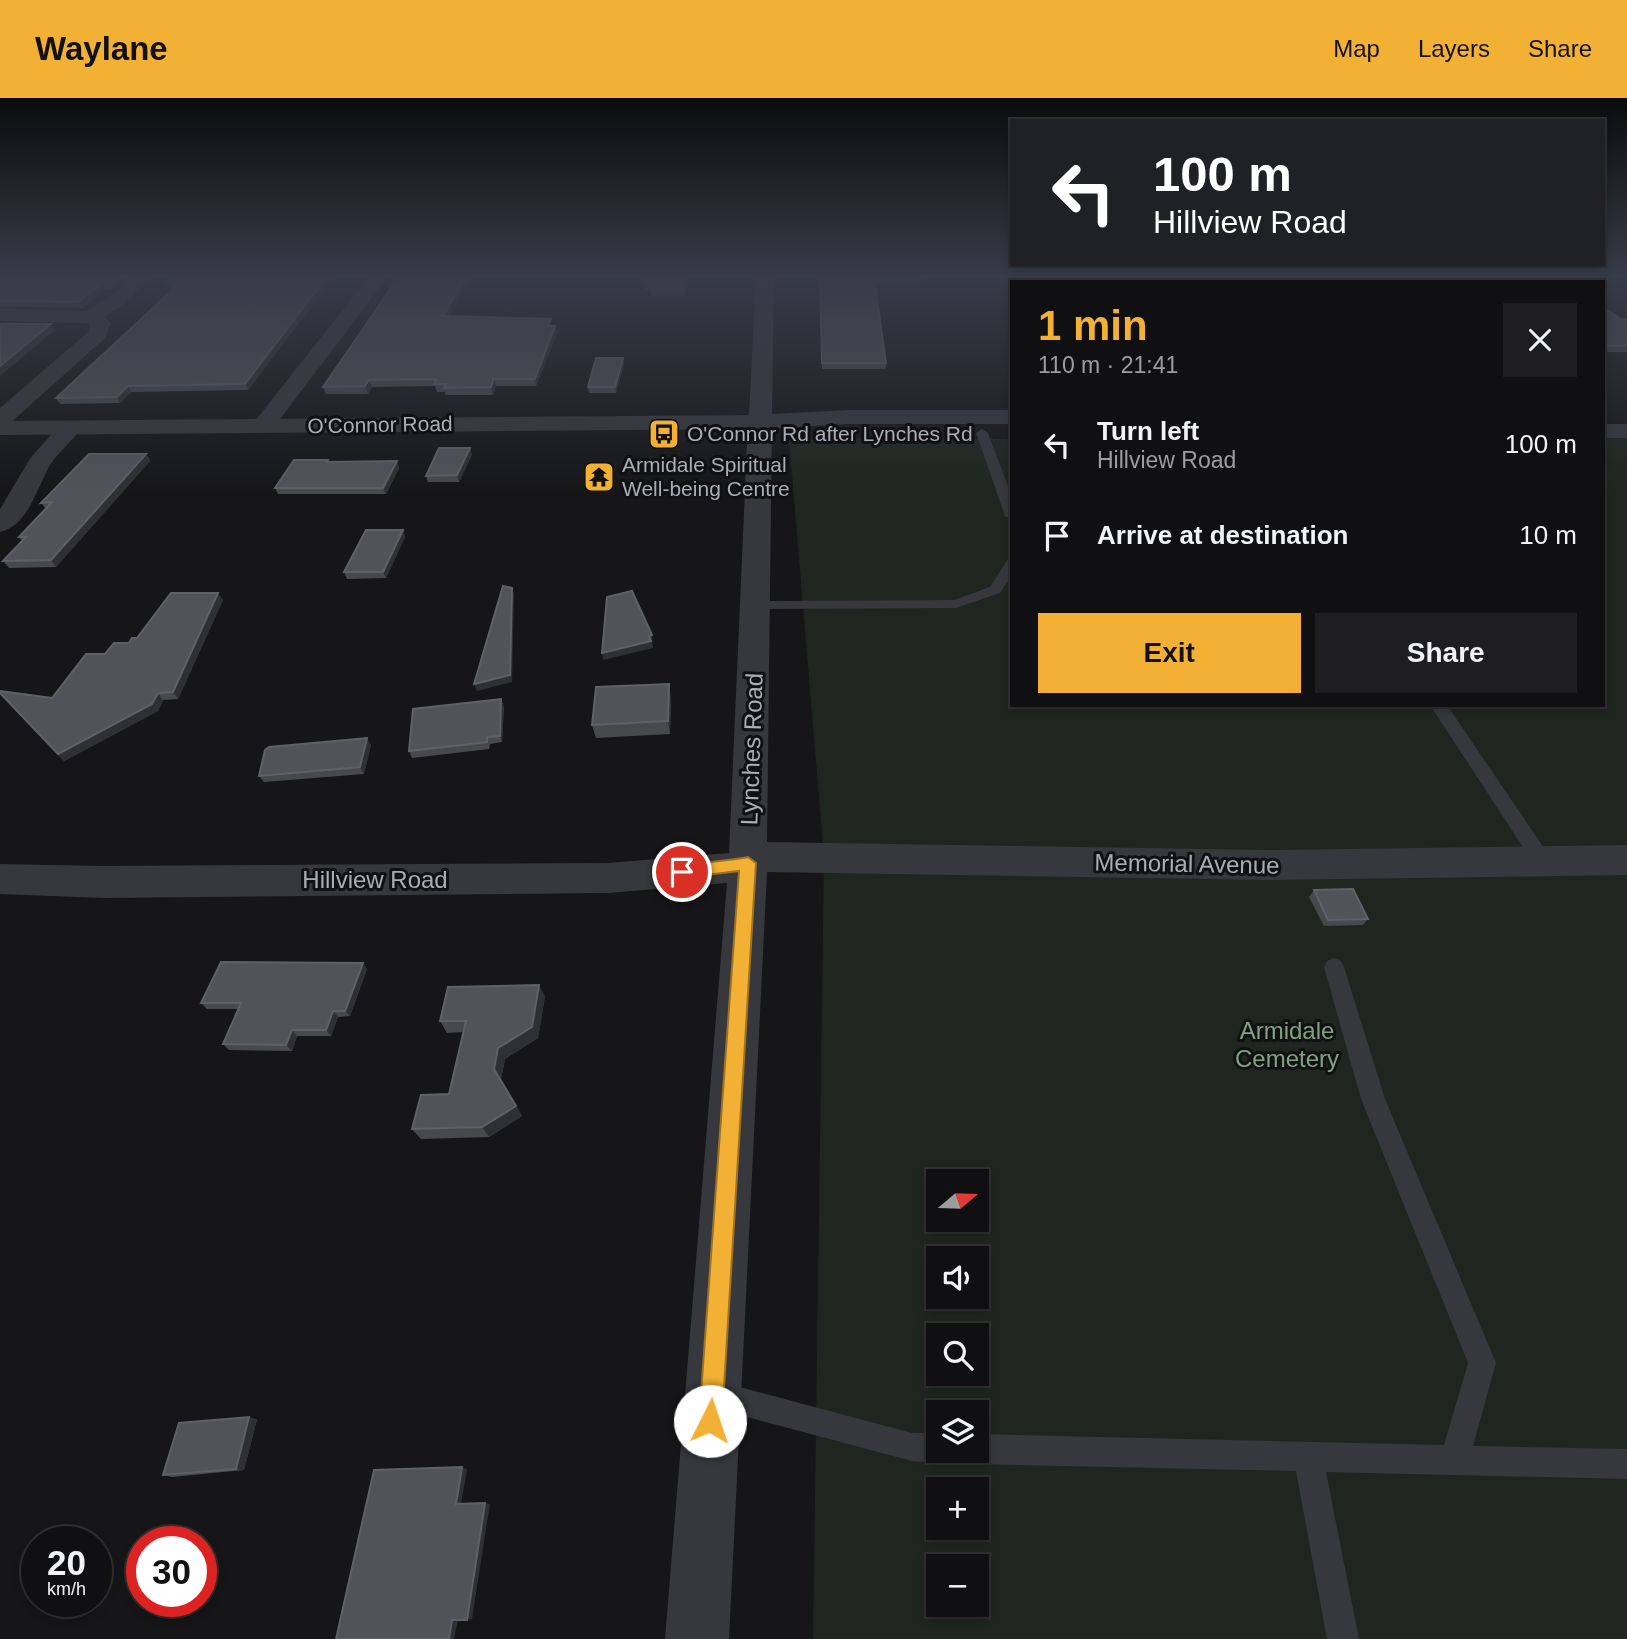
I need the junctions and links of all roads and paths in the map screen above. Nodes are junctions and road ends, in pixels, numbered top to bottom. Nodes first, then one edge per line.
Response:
1 (80, 350) edge
2 (322, 350) edge
3 (763, 350) edge
4 (1605, 415) edge
5 (1627, 415) edge
6 (1010, 417) edge
7 (0, 419) edge
8 (760, 422) junction
9 (263, 426) junction
10 (0, 428) edge
11 (70, 428) junction
12 (1605, 431) edge
13 (1627, 431) edge
14 (982, 433) junction
15 (1010, 433) edge
16 (1010, 510) edge
17 (0, 524) edge
18 (1010, 566) edge
19 (757, 605) junction
20 (1439, 707) edge
21 (1627, 860) edge
22 (1543, 862) junction
23 (748, 863) junction
24 (0, 879) edge
25 (1334, 967) dead end
26 (712, 1394) junction
27 (926, 1448) edge
28 (989, 1449) edge
29 (1308, 1455) junction
30 (1454, 1461) junction
31 (1627, 1464) edge
32 (697, 1639) edge
33 (1343, 1639) edge

1 - 7 street
2 - 9 street
3 - 8 street, Lynches Road
4 - 5 street
6 - 8 street, O'Connor Road
8 - 9 street, O'Connor Road
8 - 14 street, O'Connor Road
8 - 19 street, Lynches Road
9 - 11 street, O'Connor Road
10 - 11 street, O'Connor Road
11 - 17 street
12 - 13 street
14 - 15 street, O'Connor Road
14 - 16 lane
18 - 19 lane
19 - 23 street, Lynches Road
20 - 22 lane
21 - 22 street, Memorial Avenue
22 - 23 street, Memorial Avenue
23 - 24 street, Hillview Road
23 - 26 street, Lynches Road
25 - 30 lane
26 - 27 lane
26 - 32 street, Lynches Road
28 - 29 lane
29 - 30 lane
29 - 33 lane
30 - 31 lane

